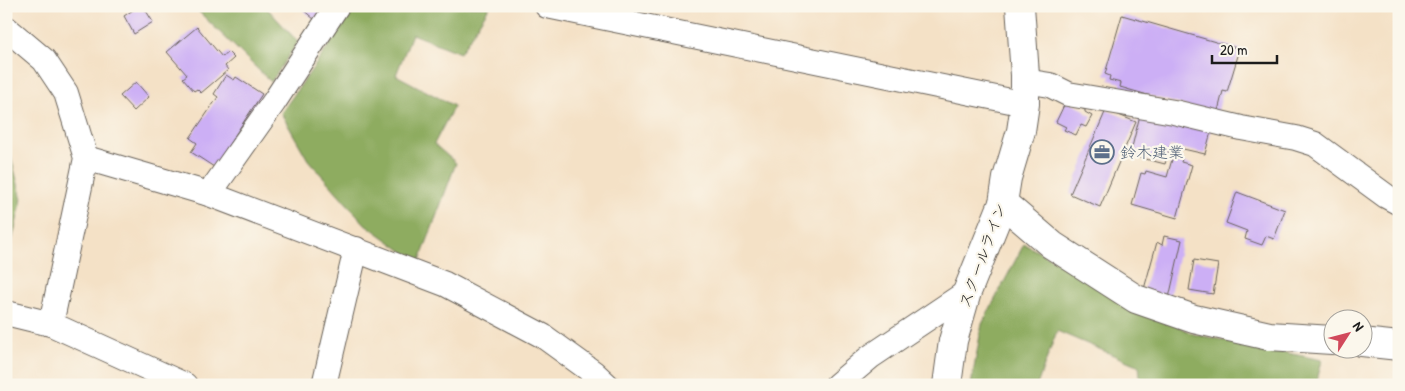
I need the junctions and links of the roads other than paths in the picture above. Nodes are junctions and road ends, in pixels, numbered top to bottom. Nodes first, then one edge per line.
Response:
1 (336, 6) edge
2 (547, 6) edge
3 (1020, 6) edge
4 (6, 28) edge
5 (1025, 92) junction
6 (86, 158) junction
7 (209, 194) junction
8 (1003, 203) junction
9 (1399, 203) edge
10 (356, 249) junction
11 (967, 292) junction
12 (6, 313) edge
13 (51, 324) junction
14 (1322, 339) edge
15 (1372, 343) edge
16 (1399, 346) edge
17 (185, 385) edge
18 (324, 385) edge
19 (607, 385) edge
20 (837, 385) edge
21 (947, 385) edge

1 - 7 street
2 - 5 street
3 - 5 street, スクールライン
4 - 6 street
5 - 8 street, スクールライン
5 - 9 street
6 - 7 street
6 - 13 street
7 - 10 street
8 - 11 street, スクールライン
8 - 14 street
10 - 18 street
10 - 19 street
11 - 20 street
11 - 21 street, スクールライン
12 - 13 street
13 - 17 street
15 - 16 street

